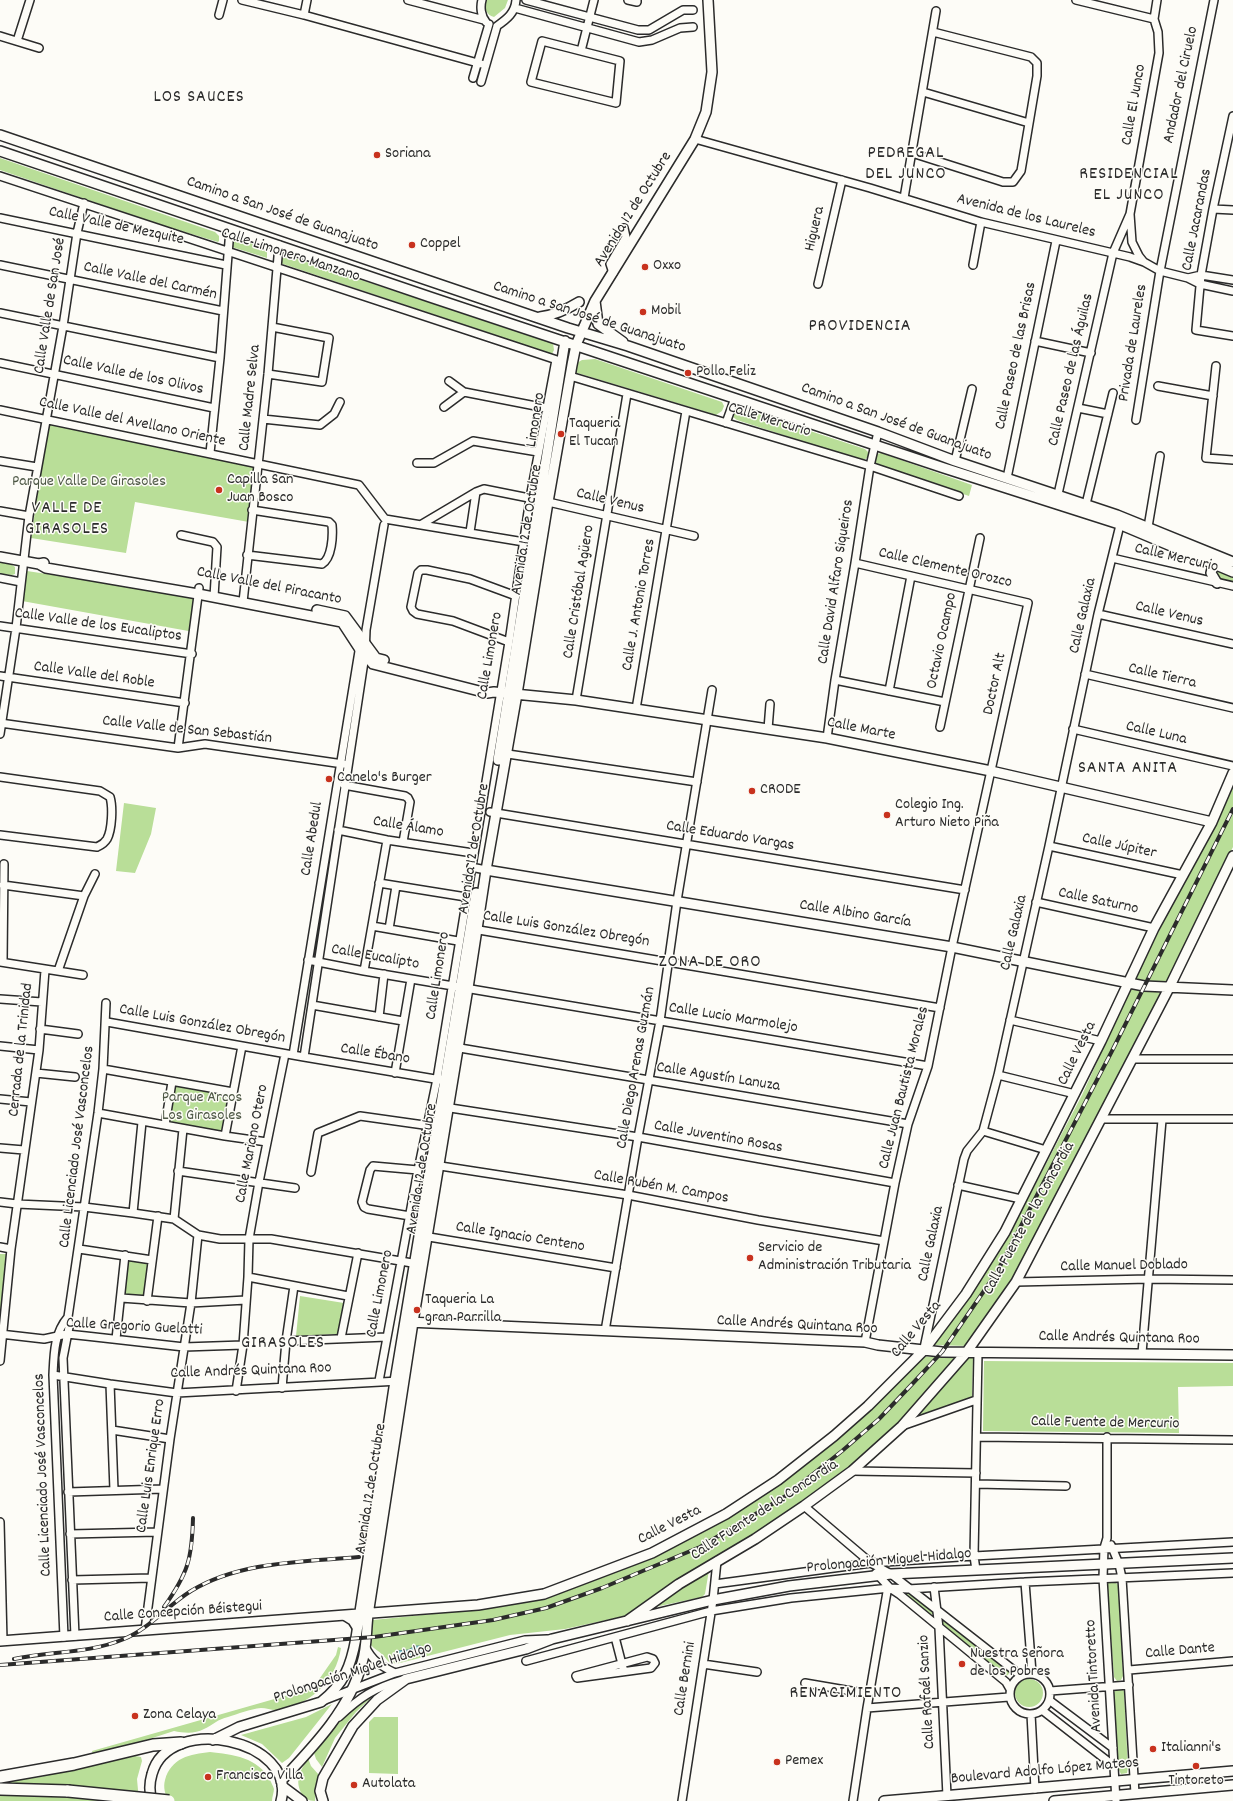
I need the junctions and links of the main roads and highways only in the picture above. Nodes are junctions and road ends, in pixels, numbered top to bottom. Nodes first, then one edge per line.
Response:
1 (708, 0) edge
2 (0, 135) edge
3 (0, 151) edge
4 (595, 301) junction
5 (579, 302) dead end
6 (536, 318) junction
7 (582, 331) junction
8 (565, 341) junction
9 (576, 345) junction
10 (628, 346) junction
11 (944, 468) junction
12 (1007, 478) junction
13 (544, 501) junction
14 (1121, 521) junction
15 (0, 557) edge
16 (1218, 561) junction
17 (1233, 562) edge
18 (1233, 572) edge
19 (1217, 583) road end
20 (497, 692) joint
21 (514, 694) junction
22 (1233, 773) edge
23 (1212, 822) junction
24 (1233, 856) edge
25 (479, 868) junction
26 (1129, 984) junction
27 (1169, 988) junction
28 (1233, 990) edge
29 (445, 1107) junction
30 (436, 1166) junction
31 (409, 1322) junction
32 (924, 1350) junction
33 (966, 1353) junction
34 (1233, 1355) edge
35 (1233, 1558) edge
36 (364, 1615) junction
37 (627, 1621) junction
38 (2, 1641) edge
39 (321, 1702) joint
40 (329, 1726) joint
41 (213, 1740) junction
42 (181, 1743) junction
43 (1233, 1771) edge
44 (0, 1777) edge
45 (282, 1783) junction
46 (1233, 1785) edge
47 (0, 1789) edge
48 (1116, 1798) edge
49 (152, 1801) edge
50 (169, 1801) edge
51 (281, 1801) edge
52 (302, 1801) edge
53 (322, 1801) edge
54 (884, 1801) edge
55 (1054, 1801) edge

1 - 4 main road, Avenida 12 de Octubre
2 - 6 main road, Camino a San José de Guanajuato
3 - 8 main road, Camino a San José de Guanajuato
4 - 7 main road, Avenida 12 de Octubre
4 - 10 main road
5 - 6 main road
6 - 7 main road, Camino a San José de Guanajuato
7 - 9 main road, Avenida 12 de Octubre
7 - 10 main road, Camino a San José de Guanajuato
8 - 9 main road, Camino a San José de Guanajuato
8 - 13 main road, Limonero
9 - 11 main road, Camino a San José de Guanajuato
9 - 13 main road, Avenida 12 de Octubre
10 - 12 main road, Camino a San José de Guanajuato
11 - 12 main road
11 - 14 main road, Camino a San José de Guanajuato
12 - 14 main road, Camino a San José de Guanajuato
13 - 21 main road, Avenida 12 de Octubre
14 - 16 main road, Camino a San José de Guanajuato
14 - 16 main road, Camino a San José de Guanajuato
15 - 20 main road, Calle Valle del Piracanto
16 - 17 main road, Camino a San José de Guanajuato
16 - 18 main road, Camino a San José de Guanajuato
16 - 19 main road
20 - 21 main road, Calle Marte
21 - 23 main road, Calle Marte
21 - 25 main road, Avenida 12 de Octubre
22 - 23 main road, Calle Vesta
23 - 26 main road, Calle Vesta
24 - 27 main road, Calle Fuente de la Concordia
25 - 26 main road, Calle Albino García
25 - 29 main road, Avenida 12 de Octubre
26 - 27 main road, Calle Albino García
26 - 32 main road, Calle Vesta
27 - 28 main road, Calle Albino García
27 - 33 main road, Calle Fuente de la Concordia
29 - 30 main road, Avenida 12 de Octubre
29 - 30 main road, Avenida 12 de Octubre
30 - 31 main road, Avenida 12 de Octubre
31 - 32 main road, Calle Andrés Quintana Roo
31 - 36 main road, Avenida 12 de Octubre
32 - 33 main road, Calle Andrés Quintana Roo
32 - 36 main road, Calle Vesta
33 - 34 main road, Calle Andrés Quintana Roo
33 - 37 main road, Calle Fuente de la Concordia
35 - 37 main road, Prolongación Miguel Hidalgo
36 - 38 main road, Calle Concepción Béistegui
36 - 39 main road, Avenida 12 de Octubre
36 - 40 main road, Avenida 12 de Octubre
37 - 53 main road, Prolongación Miguel Hidalgo
39 - 41 main road, Prolongación Miguel Hidalgo
40 - 45 main road, Prolongación Miguel Hidalgo
41 - 42 main road
41 - 45 main road
42 - 44 highway
42 - 49 main road
43 - 54 main road, Boulevard Adolfo López Mateos
45 - 51 main road
45 - 52 main road
46 - 48 main road, Boulevard Adolfo López Mateos
47 - 50 highway, bridge
48 - 55 main road, Boulevard Adolfo López Mateos

